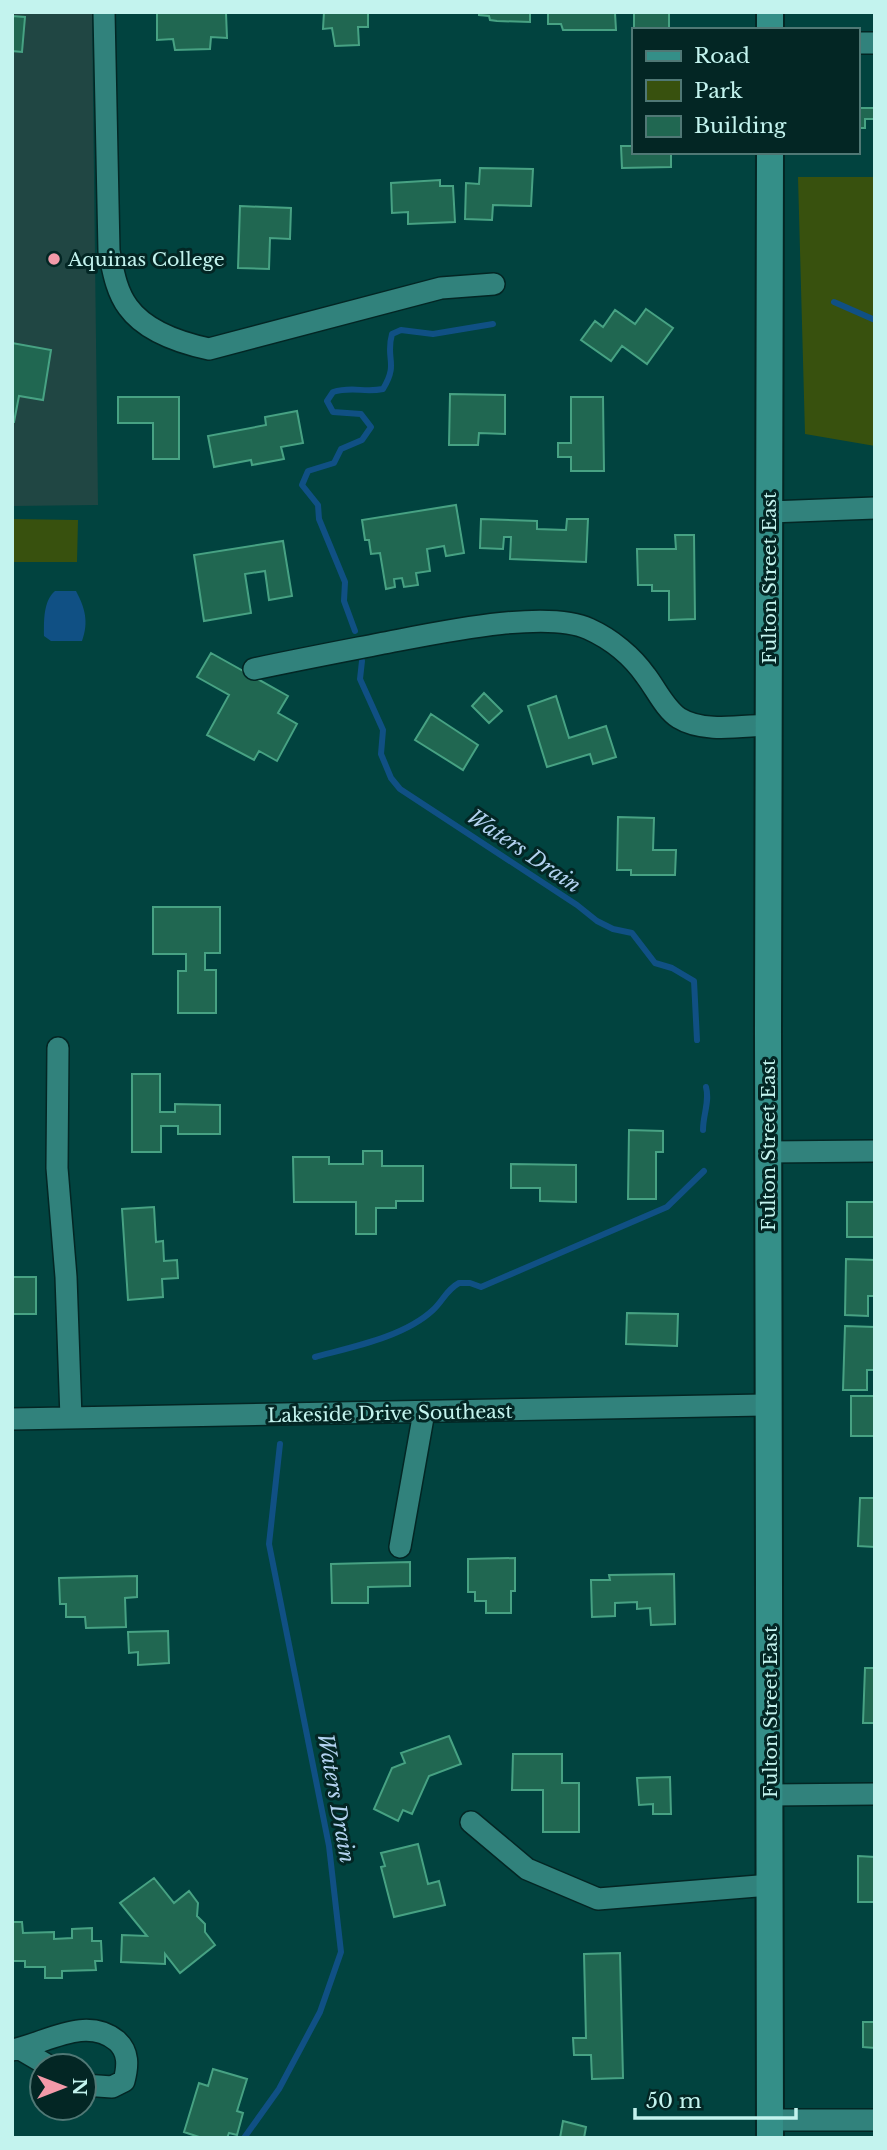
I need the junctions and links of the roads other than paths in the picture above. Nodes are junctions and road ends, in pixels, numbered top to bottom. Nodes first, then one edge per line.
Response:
1 (104, 12) edge
2 (770, 154) edge
3 (494, 284) dead end
4 (875, 508) edge
5 (770, 512) junction
6 (254, 668) dead end
7 (768, 725) junction
8 (58, 1048) dead end
9 (768, 1152) junction
10 (875, 1152) edge
11 (769, 1405) junction
12 (424, 1412) junction
13 (71, 1418) junction
14 (12, 1419) edge
15 (400, 1547) dead end
16 (875, 1794) edge
17 (770, 1795) junction
18 (471, 1822) dead end
19 (770, 1885) junction
20 (16, 2050) edge
21 (98, 2088) edge
22 (875, 2120) edge
23 (769, 2129) edge

1 - 3 street
2 - 5 main road, Fulton Street East
4 - 5 street
5 - 7 main road, Fulton Street East
6 - 7 street
7 - 9 main road, Fulton Street East
8 - 13 street
9 - 10 street
9 - 11 main road, Fulton Street East
11 - 12 street, Lakeside Drive Southeast
11 - 17 main road, Fulton Street East
12 - 13 street, Lakeside Drive Southeast
12 - 15 street
13 - 14 street, Lakeside Drive Southeast
16 - 17 street
17 - 19 main road, Fulton Street East
18 - 19 street
19 - 23 main road, Fulton Street East
20 - 21 street
22 - 23 street

